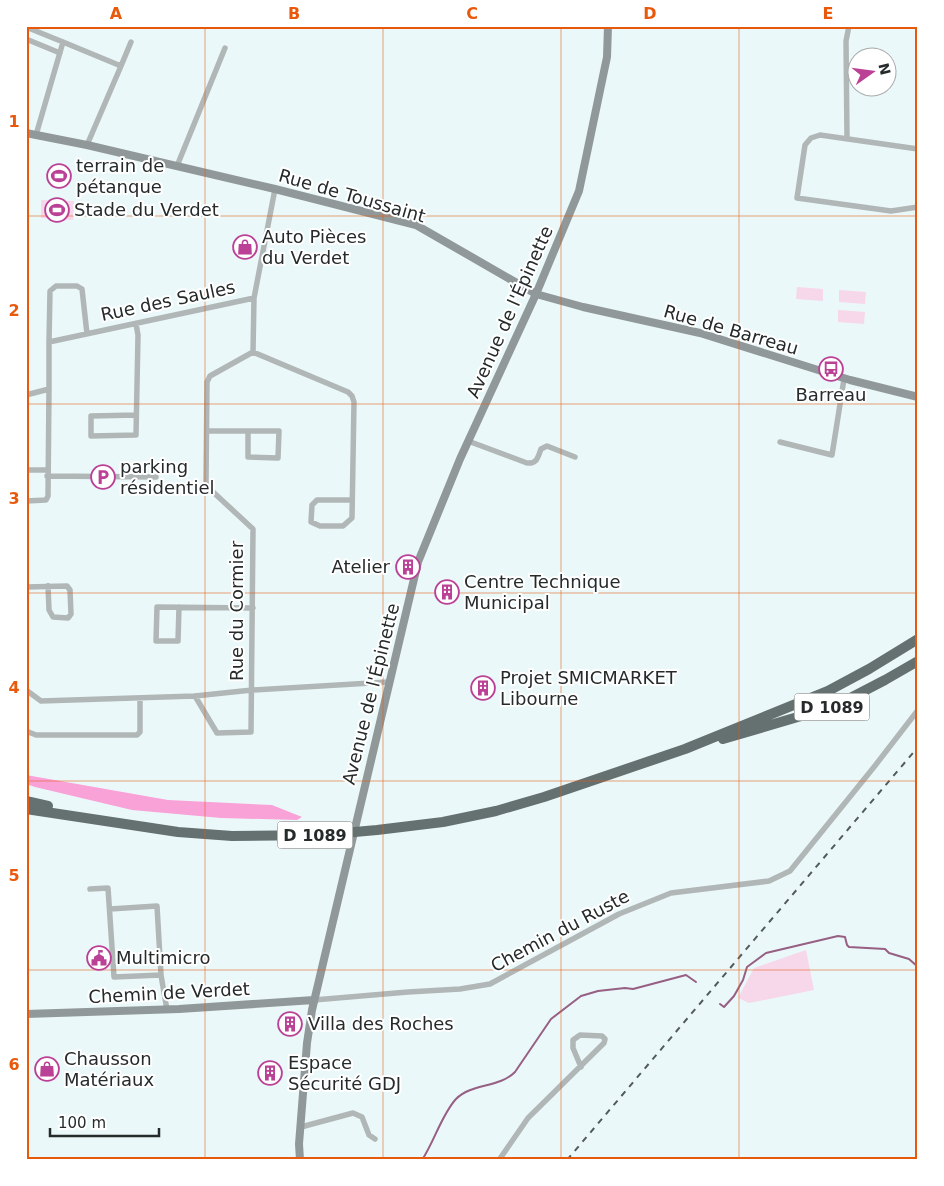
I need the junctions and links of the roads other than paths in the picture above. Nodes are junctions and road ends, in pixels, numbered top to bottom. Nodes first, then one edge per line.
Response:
1 (608, 26) edge
2 (849, 26) edge
3 (26, 27) edge
4 (26, 39) edge
5 (63, 42) junction
6 (131, 42) dead end
7 (225, 48) dead end
8 (60, 53) junction
9 (121, 66) junction
10 (26, 133) edge
11 (36, 135) junction
12 (847, 138) junction
13 (87, 145) junction
14 (918, 149) edge
15 (176, 166) junction
16 (275, 189) junction
17 (918, 207) edge
18 (536, 294) junction
19 (254, 298) junction
20 (136, 324) junction
21 (87, 334) junction
22 (49, 342) junction
23 (254, 352) junction
24 (844, 378) junction
25 (49, 389) junction
26 (26, 395) edge
27 (918, 397) edge
28 (136, 415) junction
29 (207, 431) junction
30 (248, 431) junction
31 (468, 441) junction
32 (780, 442) dead end
33 (576, 457) dead end
34 (26, 470) edge
35 (47, 473) junction
36 (156, 477) dead end
37 (352, 500) junction
38 (26, 501) edge
39 (48, 586) junction
40 (26, 587) edge
41 (178, 607) junction
42 (253, 608) junction
43 (918, 639) edge
44 (918, 661) edge
45 (388, 682) junction
46 (26, 690) edge
47 (252, 690) junction
48 (195, 696) junction
49 (140, 698) junction
50 (918, 710) edge
51 (26, 731) edge
52 (684, 749) junction
53 (26, 797) edge
54 (26, 801) edge
55 (49, 806) junction
56 (26, 809) edge
57 (132, 824) junction
58 (90, 890) dead end
59 (110, 909) junction
60 (161, 975) junction
61 (314, 1000) junction
62 (167, 1010) junction
63 (26, 1014) edge
64 (581, 1067) junction
65 (301, 1128) junction
66 (376, 1139) dead end
67 (300, 1160) edge
68 (500, 1160) edge

1 - 18 street, Avenue de l'Épinette
2 - 12 street
3 - 5 street
4 - 8 street
5 - 8 street
5 - 9 street
6 - 9 street
7 - 15 street
8 - 11 street
9 - 13 street
10 - 11 street, Rue de Toussaint
11 - 13 street, Rue de Toussaint
12 - 14 street
12 - 17 street
13 - 15 street, Rue de Toussaint
15 - 16 street, Rue de Toussaint
16 - 18 street, Rue de Toussaint
16 - 19 street
18 - 24 street, Rue de Barreau
18 - 31 street, Avenue de l'Épinette
19 - 20 street, Rue des Saules
19 - 23 street
20 - 21 street, Rue des Saules
20 - 28 street
21 - 22 street, Rue des Saules
21 - 22 street, Rue des Saules
22 - 25 street, Rue des Saules
23 - 29 street, Rue du Cormier
23 - 37 street
24 - 27 street, Rue de Barreau
24 - 32 street
25 - 26 street
25 - 35 street, Rue des Saules
28 - 28 street
29 - 30 street
29 - 42 street, Rue du Cormier
30 - 30 street
31 - 33 street
31 - 45 street, Avenue de l'Épinette
34 - 35 street
35 - 36 street
35 - 38 street, Rue des Saules
37 - 37 street
39 - 39 street
39 - 40 street
41 - 41 street
41 - 42 street
42 - 47 street, Rue du Cormier
43 - 52 highway, D 1089
44 - 52 highway, D 1089
45 - 47 street
45 - 61 street, Avenue de l'Épinette
46 - 49 street
47 - 48 street
47 - 48 street
48 - 49 street
49 - 51 street
50 - 61 street, Chemin du Ruste
52 - 57 highway, D 1089
53 - 55 highway
54 - 55 highway, D 1089
55 - 57 highway, D 1089
56 - 57 highway
58 - 59 street
59 - 60 street
59 - 60 street
60 - 62 street
61 - 62 street, Chemin de Verdet
61 - 65 street, Avenue de l'Épinette
62 - 63 street, Chemin de Verdet
64 - 64 street
64 - 68 street
65 - 66 street
65 - 67 street, Avenue de l'Épinette

